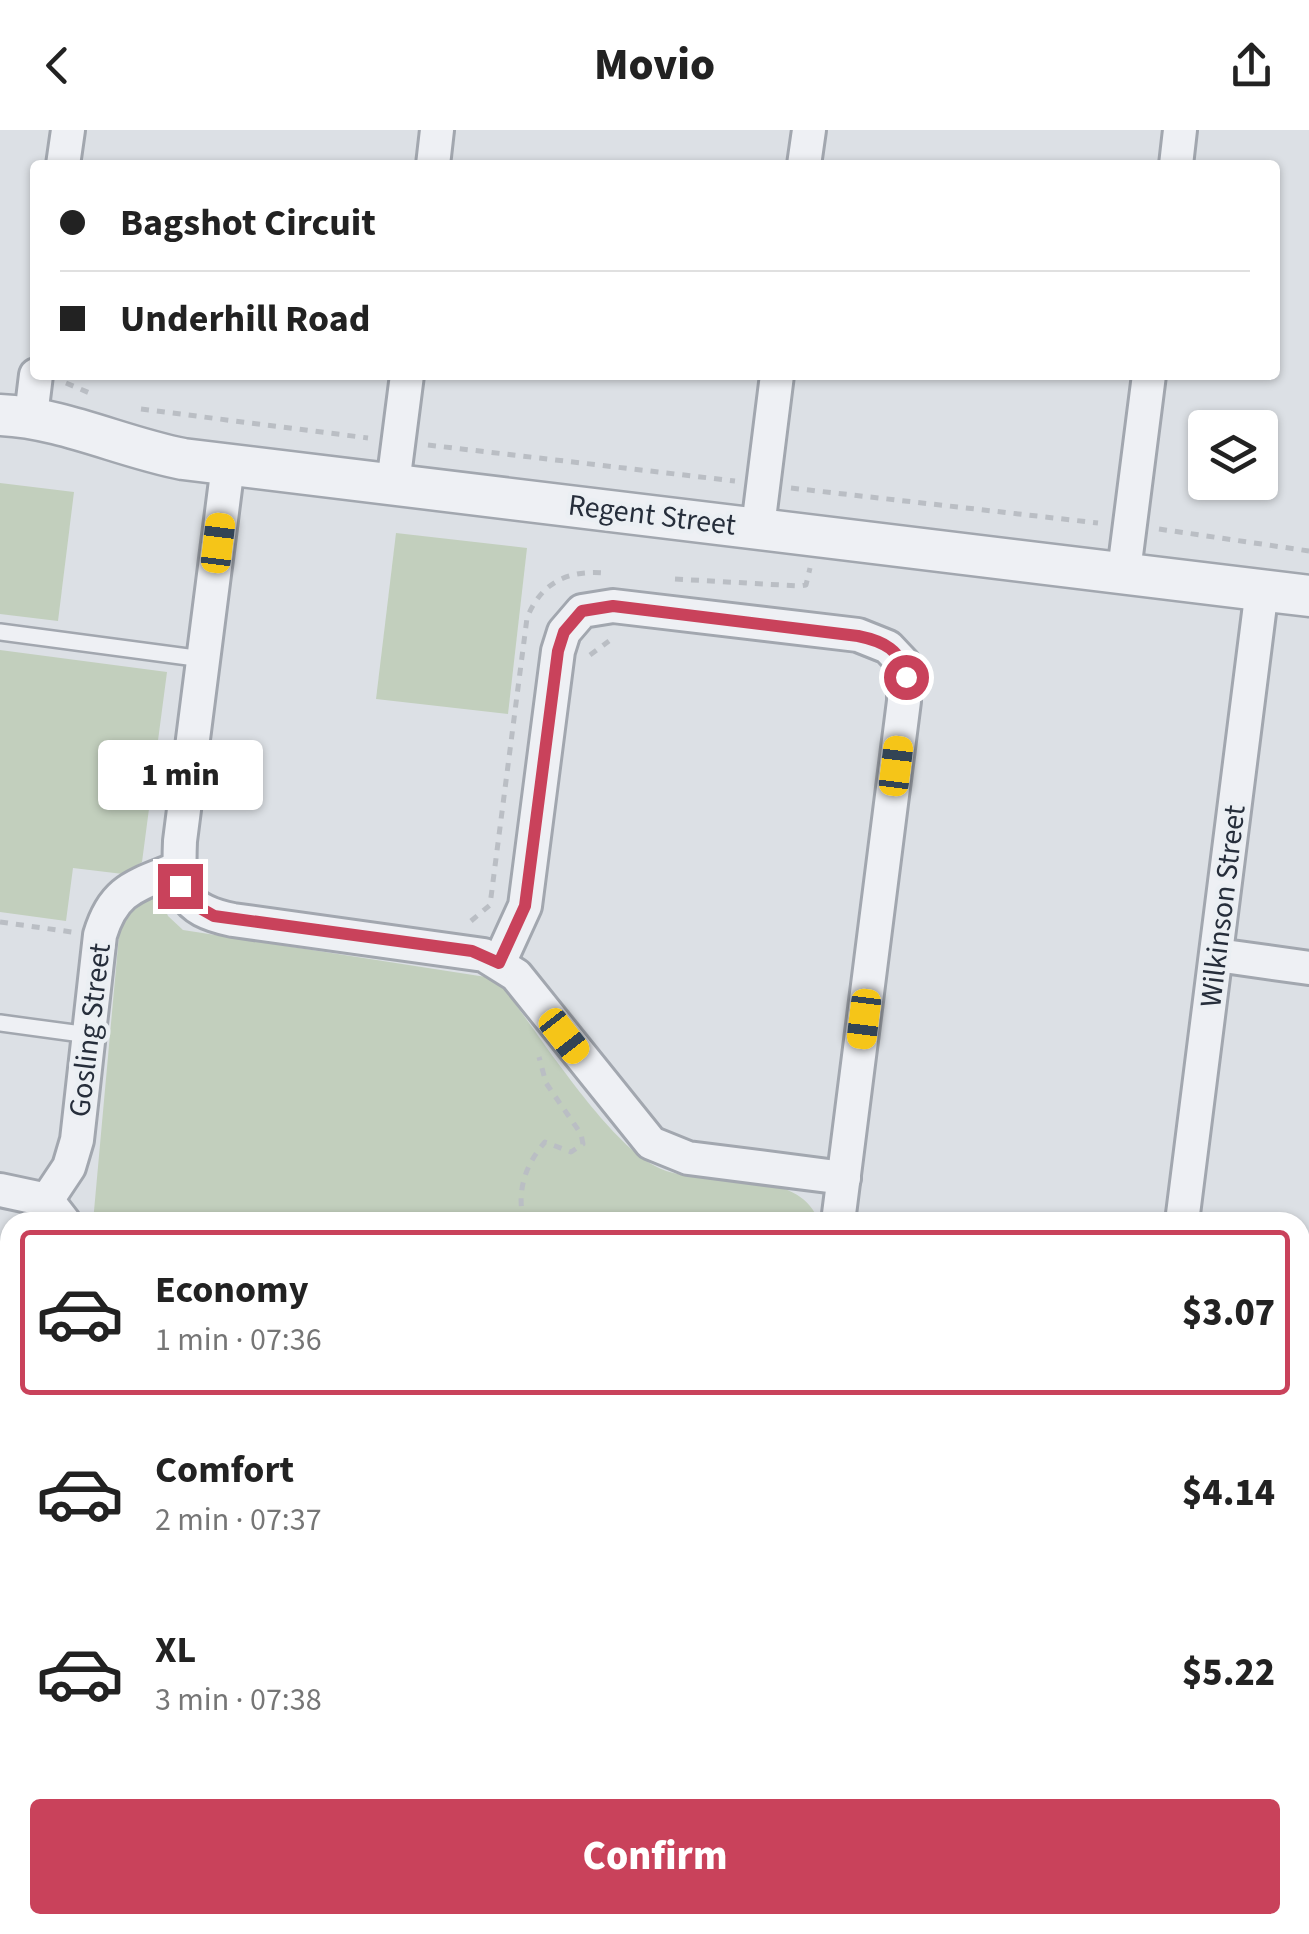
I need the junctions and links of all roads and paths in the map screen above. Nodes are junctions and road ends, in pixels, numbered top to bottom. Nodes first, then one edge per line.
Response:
1 (68, 130) edge
2 (437, 130) edge
3 (808, 130) edge
4 (1180, 130) edge
5 (64, 160) edge
6 (434, 160) edge
7 (805, 160) edge
8 (1177, 160) edge
9 (34, 380) edge
10 (406, 380) edge
11 (777, 380) edge
12 (1148, 380) edge
13 (69, 384) dead end
14 (101, 398) dead end
15 (136, 408) dead end
16 (16, 416) edge
17 (398, 442) junction
18 (228, 464) junction
19 (393, 484) junction
20 (764, 484) junction
21 (820, 491) junction
22 (1097, 523) dead end
23 (758, 528) junction
24 (1163, 529) dead end
25 (814, 534) junction
26 (1309, 550) edge
27 (1124, 571) junction
28 (615, 574) dead end
29 (662, 578) dead end
30 (1262, 589) junction
31 (1309, 596) edge
32 (0, 632) edge
33 (627, 642) dead end
34 (522, 647) junction
35 (558, 651) junction
36 (204, 660) junction
37 (179, 868) junction
38 (0, 922) edge
39 (100, 935) junction
40 (468, 950) junction
41 (1217, 955) junction
42 (499, 963) junction
43 (1309, 968) edge
44 (0, 1024) edge
45 (89, 1035) junction
46 (536, 1051) dead end
47 (844, 1178) junction
48 (0, 1190) edge
49 (55, 1211) edge
50 (523, 1212) edge
51 (839, 1212) edge
52 (1183, 1212) edge

1 - 5 street
2 - 6 street
3 - 7 street
4 - 8 street
9 - 16 street
10 - 17 street
11 - 20 street
12 - 27 street
13 - 14 path
15 - 17 path
16 - 18 street, Regent Street
17 - 19 street
17 - 20 path
18 - 19 street, Regent Street
18 - 36 street
19 - 23 street, Regent Street
20 - 21 path
20 - 23 street
21 - 22 path
21 - 25 path
23 - 25 street, Regent Street
24 - 26 path
25 - 27 street, Regent Street
25 - 29 path
27 - 30 street, Regent Street
28 - 34 path
30 - 31 street, Regent Street
30 - 41 street, Wilkinson Street
32 - 36 lane
33 - 35 path
34 - 35 path
34 - 40 path
35 - 42 street
35 - 47 street
36 - 37 street
37 - 39 street, Gosling Street
37 - 40 street
38 - 39 path
39 - 45 street, Gosling Street
40 - 42 street
41 - 43 street
41 - 52 street, Wilkinson Street
42 - 47 street
44 - 45 lane
45 - 49 street, Gosling Street
46 - 50 path
47 - 51 street
48 - 49 street

